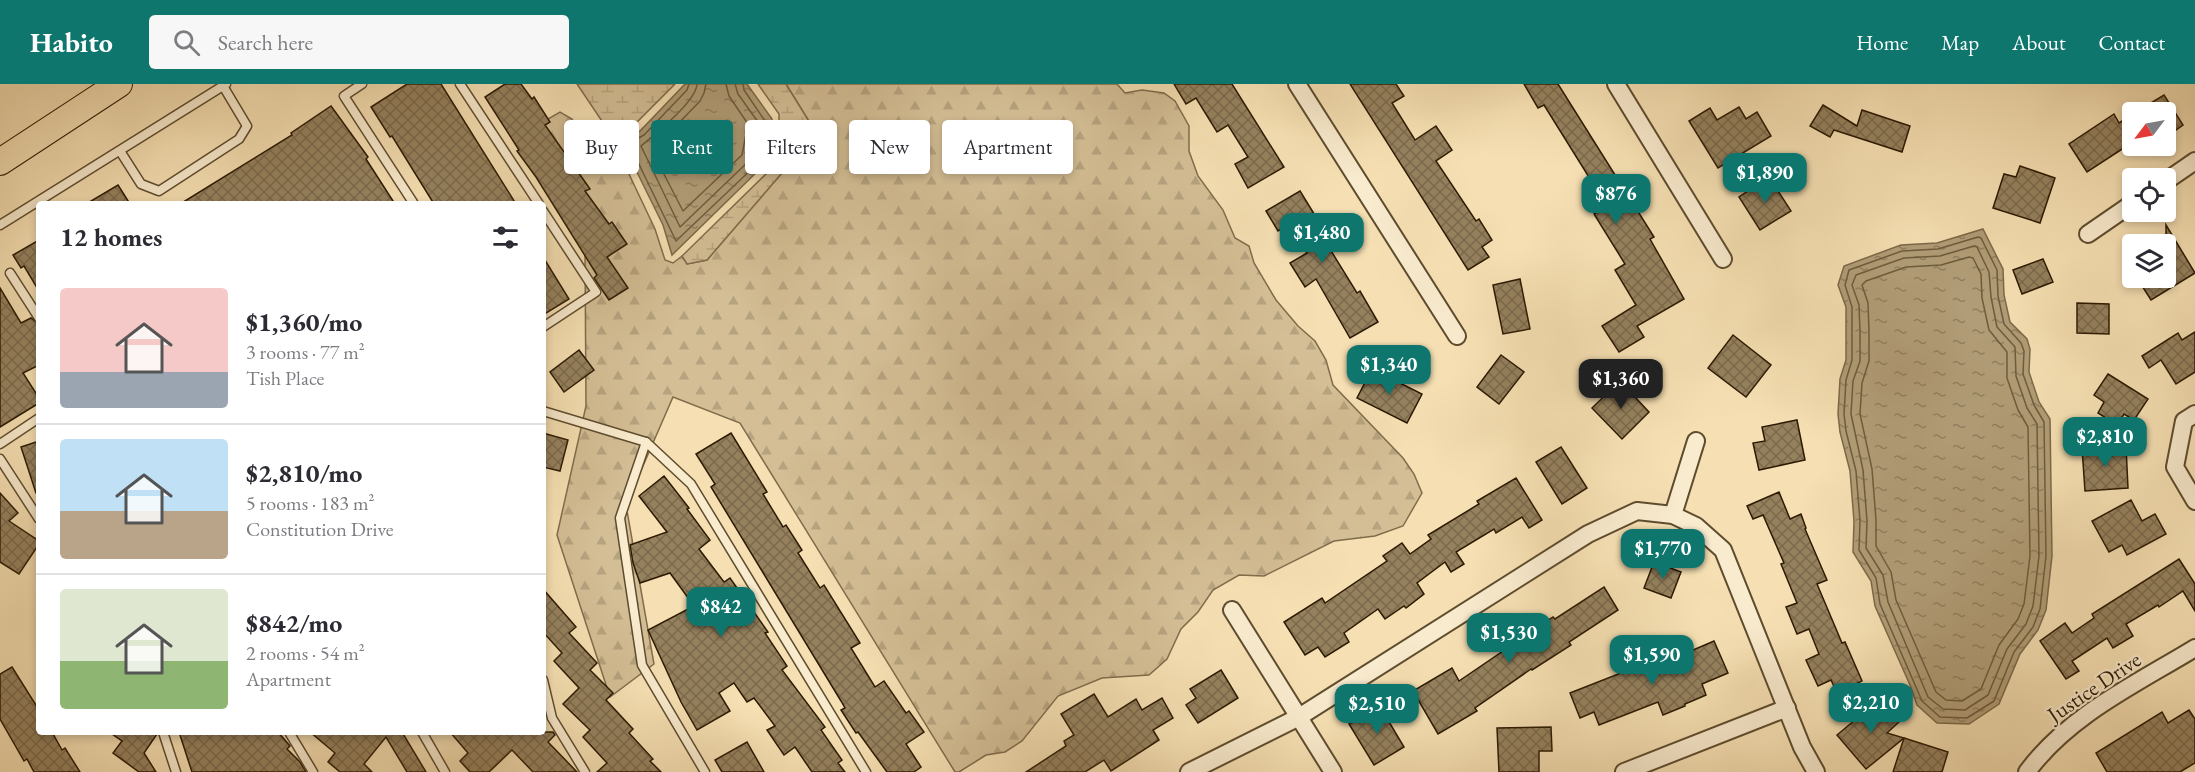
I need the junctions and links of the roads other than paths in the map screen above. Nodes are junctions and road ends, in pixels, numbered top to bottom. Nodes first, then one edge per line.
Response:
1 (119, 84) edge
2 (362, 84) edge
3 (460, 84) edge
4 (1297, 84) edge
5 (1616, 84) edge
6 (224, 85) edge
7 (120, 151) junction
8 (2195, 161) edge
9 (0, 162) edge
10 (2176, 174) edge
11 (39, 201) edge
12 (412, 201) edge
13 (536, 201) edge
14 (36, 203) edge
15 (2122, 211) edge
16 (546, 216) edge
17 (0, 225) edge
18 (2088, 234) dead end
19 (1724, 259) dead end
20 (10, 273) dead end
21 (36, 313) edge
22 (546, 325) edge
23 (1457, 336) dead end
24 (546, 411) edge
25 (2195, 414) edge
26 (36, 420) edge
27 (1696, 441) dead end
28 (646, 442) junction
29 (0, 444) edge
30 (0, 459) edge
31 (2195, 501) edge
32 (36, 514) edge
33 (1672, 515) junction
34 (1232, 610) dead end
35 (2195, 648) edge
36 (546, 693) edge
37 (1787, 708) junction
38 (1299, 717) junction
39 (165, 735) edge
40 (291, 735) edge
41 (424, 735) edge
42 (176, 772) edge
43 (313, 772) edge
44 (445, 772) edge
45 (585, 772) edge
46 (705, 772) edge
47 (866, 772) edge
48 (1189, 772) edge
49 (1333, 772) edge
50 (1624, 772) edge
51 (1816, 772) edge
52 (2027, 772) edge

1 - 9 main road
2 - 12 lane
3 - 13 lane
4 - 23 street
5 - 19 street
6 - 7 lane
6 - 7 lane
7 - 11 lane
8 - 10 street
14 - 17 lane
15 - 18 street
16 - 22 lane
20 - 21 lane
24 - 28 lane
25 - 31 street
26 - 29 lane
27 - 33 street
28 - 46 lane
28 - 47 lane
30 - 32 lane
33 - 37 street
33 - 38 street
34 - 38 street
35 - 52 street, Justice Drive
36 - 45 lane
37 - 50 street
37 - 51 street
38 - 48 street
38 - 49 street
39 - 42 lane
40 - 43 lane
41 - 44 lane

